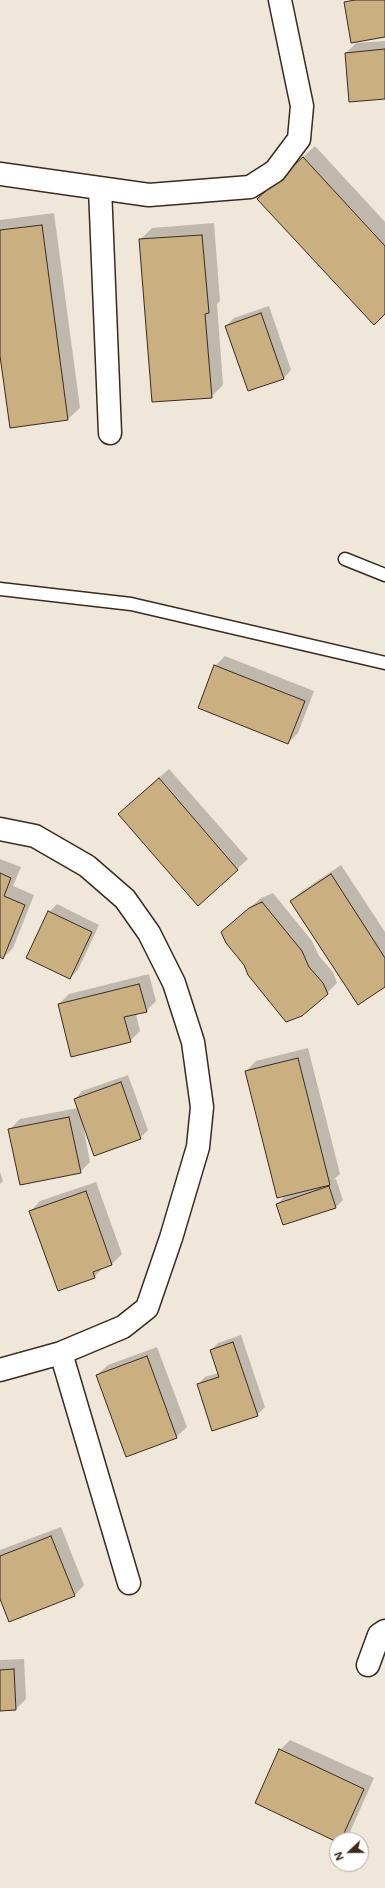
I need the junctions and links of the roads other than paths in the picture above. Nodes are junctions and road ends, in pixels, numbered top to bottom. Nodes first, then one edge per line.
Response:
1 (280, 0) edge
2 (0, 174) edge
3 (100, 188) junction
4 (110, 433) dead end
5 (345, 559) dead end
6 (385, 575) edge
7 (0, 589) edge
8 (385, 663) edge
9 (0, 829) edge
10 (61, 1353) junction
11 (0, 1370) edge
12 (129, 1583) dead end
13 (385, 1631) edge
14 (368, 1665) dead end

1 - 3 street
2 - 3 street
3 - 4 street
5 - 6 lane
7 - 8 lane
9 - 10 street
10 - 11 street
10 - 12 street
13 - 14 street

